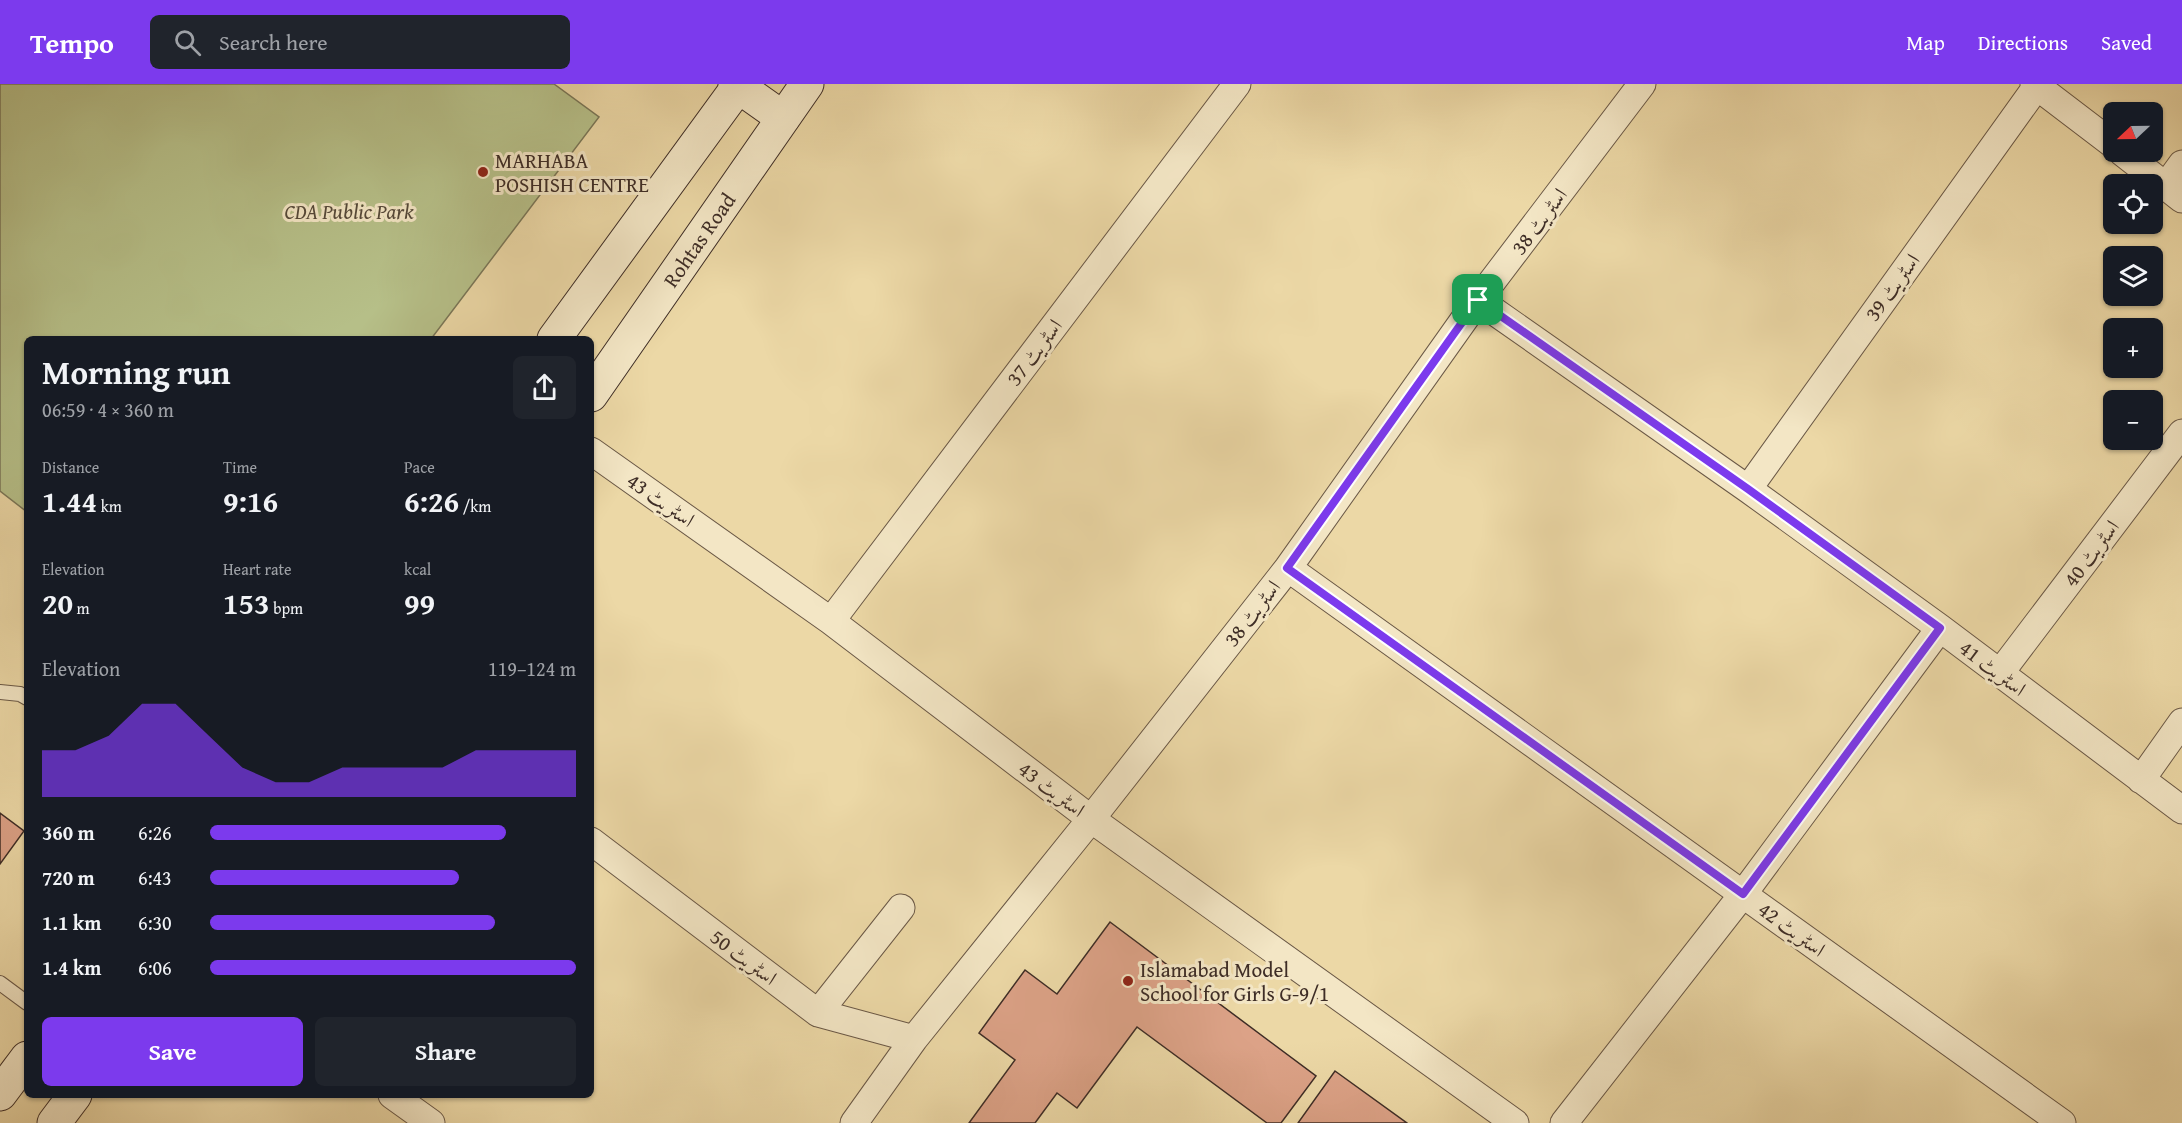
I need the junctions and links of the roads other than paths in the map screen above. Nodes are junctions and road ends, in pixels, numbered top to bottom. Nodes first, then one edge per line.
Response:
1 (807, 84) edge
2 (1237, 84) edge
3 (1642, 84) edge
4 (738, 85) edge
5 (2035, 85) edge
6 (783, 118) junction
7 (2103, 137) edge
8 (2135, 162) edge
9 (2182, 164) edge
10 (2174, 192) edge
11 (1478, 300) junction
12 (556, 336) edge
13 (594, 391) edge
14 (2182, 433) edge
15 (594, 452) edge
16 (1748, 489) junction
17 (1287, 568) junction
18 (831, 621) junction
19 (1940, 628) junction
20 (2000, 674) junction
21 (0, 692) edge
22 (24, 696) edge
23 (2182, 722) edge
24 (2141, 780) junction
25 (2182, 810) edge
26 (1092, 819) junction
27 (594, 844) edge
28 (1743, 894) junction
29 (901, 908) dead end
30 (0, 983) edge
31 (24, 1002) edge
32 (818, 1013) junction
33 (914, 1039) junction
34 (24, 1062) edge
35 (0, 1094) edge
36 (73, 1098) edge
37 (396, 1098) edge
38 (54, 1123) edge
39 (431, 1123) edge
40 (854, 1123) edge
41 (1515, 1123) edge
42 (1564, 1123) edge
43 (2062, 1123) edge

1 - 6 main road, Rohtas Road
2 - 18 street, اسٹریٹ 37
3 - 11 street, اسٹریٹ 38
4 - 6 main road
4 - 12 main road
5 - 7 street
5 - 16 street, اسٹریٹ 39
6 - 13 main road, Rohtas Road
8 - 10 street
9 - 10 street
11 - 16 street, اسٹریٹ 41
11 - 17 street, اسٹریٹ 38
14 - 20 street, اسٹریٹ 40
15 - 18 street, اسٹریٹ 43
16 - 19 street, اسٹریٹ 41
17 - 26 street, اسٹریٹ 38
17 - 28 street, اسٹریٹ 42
18 - 26 street, اسٹریٹ 43
19 - 20 street, اسٹریٹ 41
19 - 28 street
20 - 24 street, اسٹریٹ 41
21 - 22 lane
23 - 24 street
24 - 25 street, اسٹریٹ 41
26 - 33 street, اسٹریٹ 38
26 - 41 street, اسٹریٹ 43
27 - 32 street, اسٹریٹ 50
28 - 42 street
28 - 43 street, اسٹریٹ 42
29 - 32 street
30 - 31 lane
32 - 33 street, اسٹریٹ 50
33 - 40 street, اسٹریٹ 38
34 - 35 main road
36 - 38 main road
37 - 39 street

